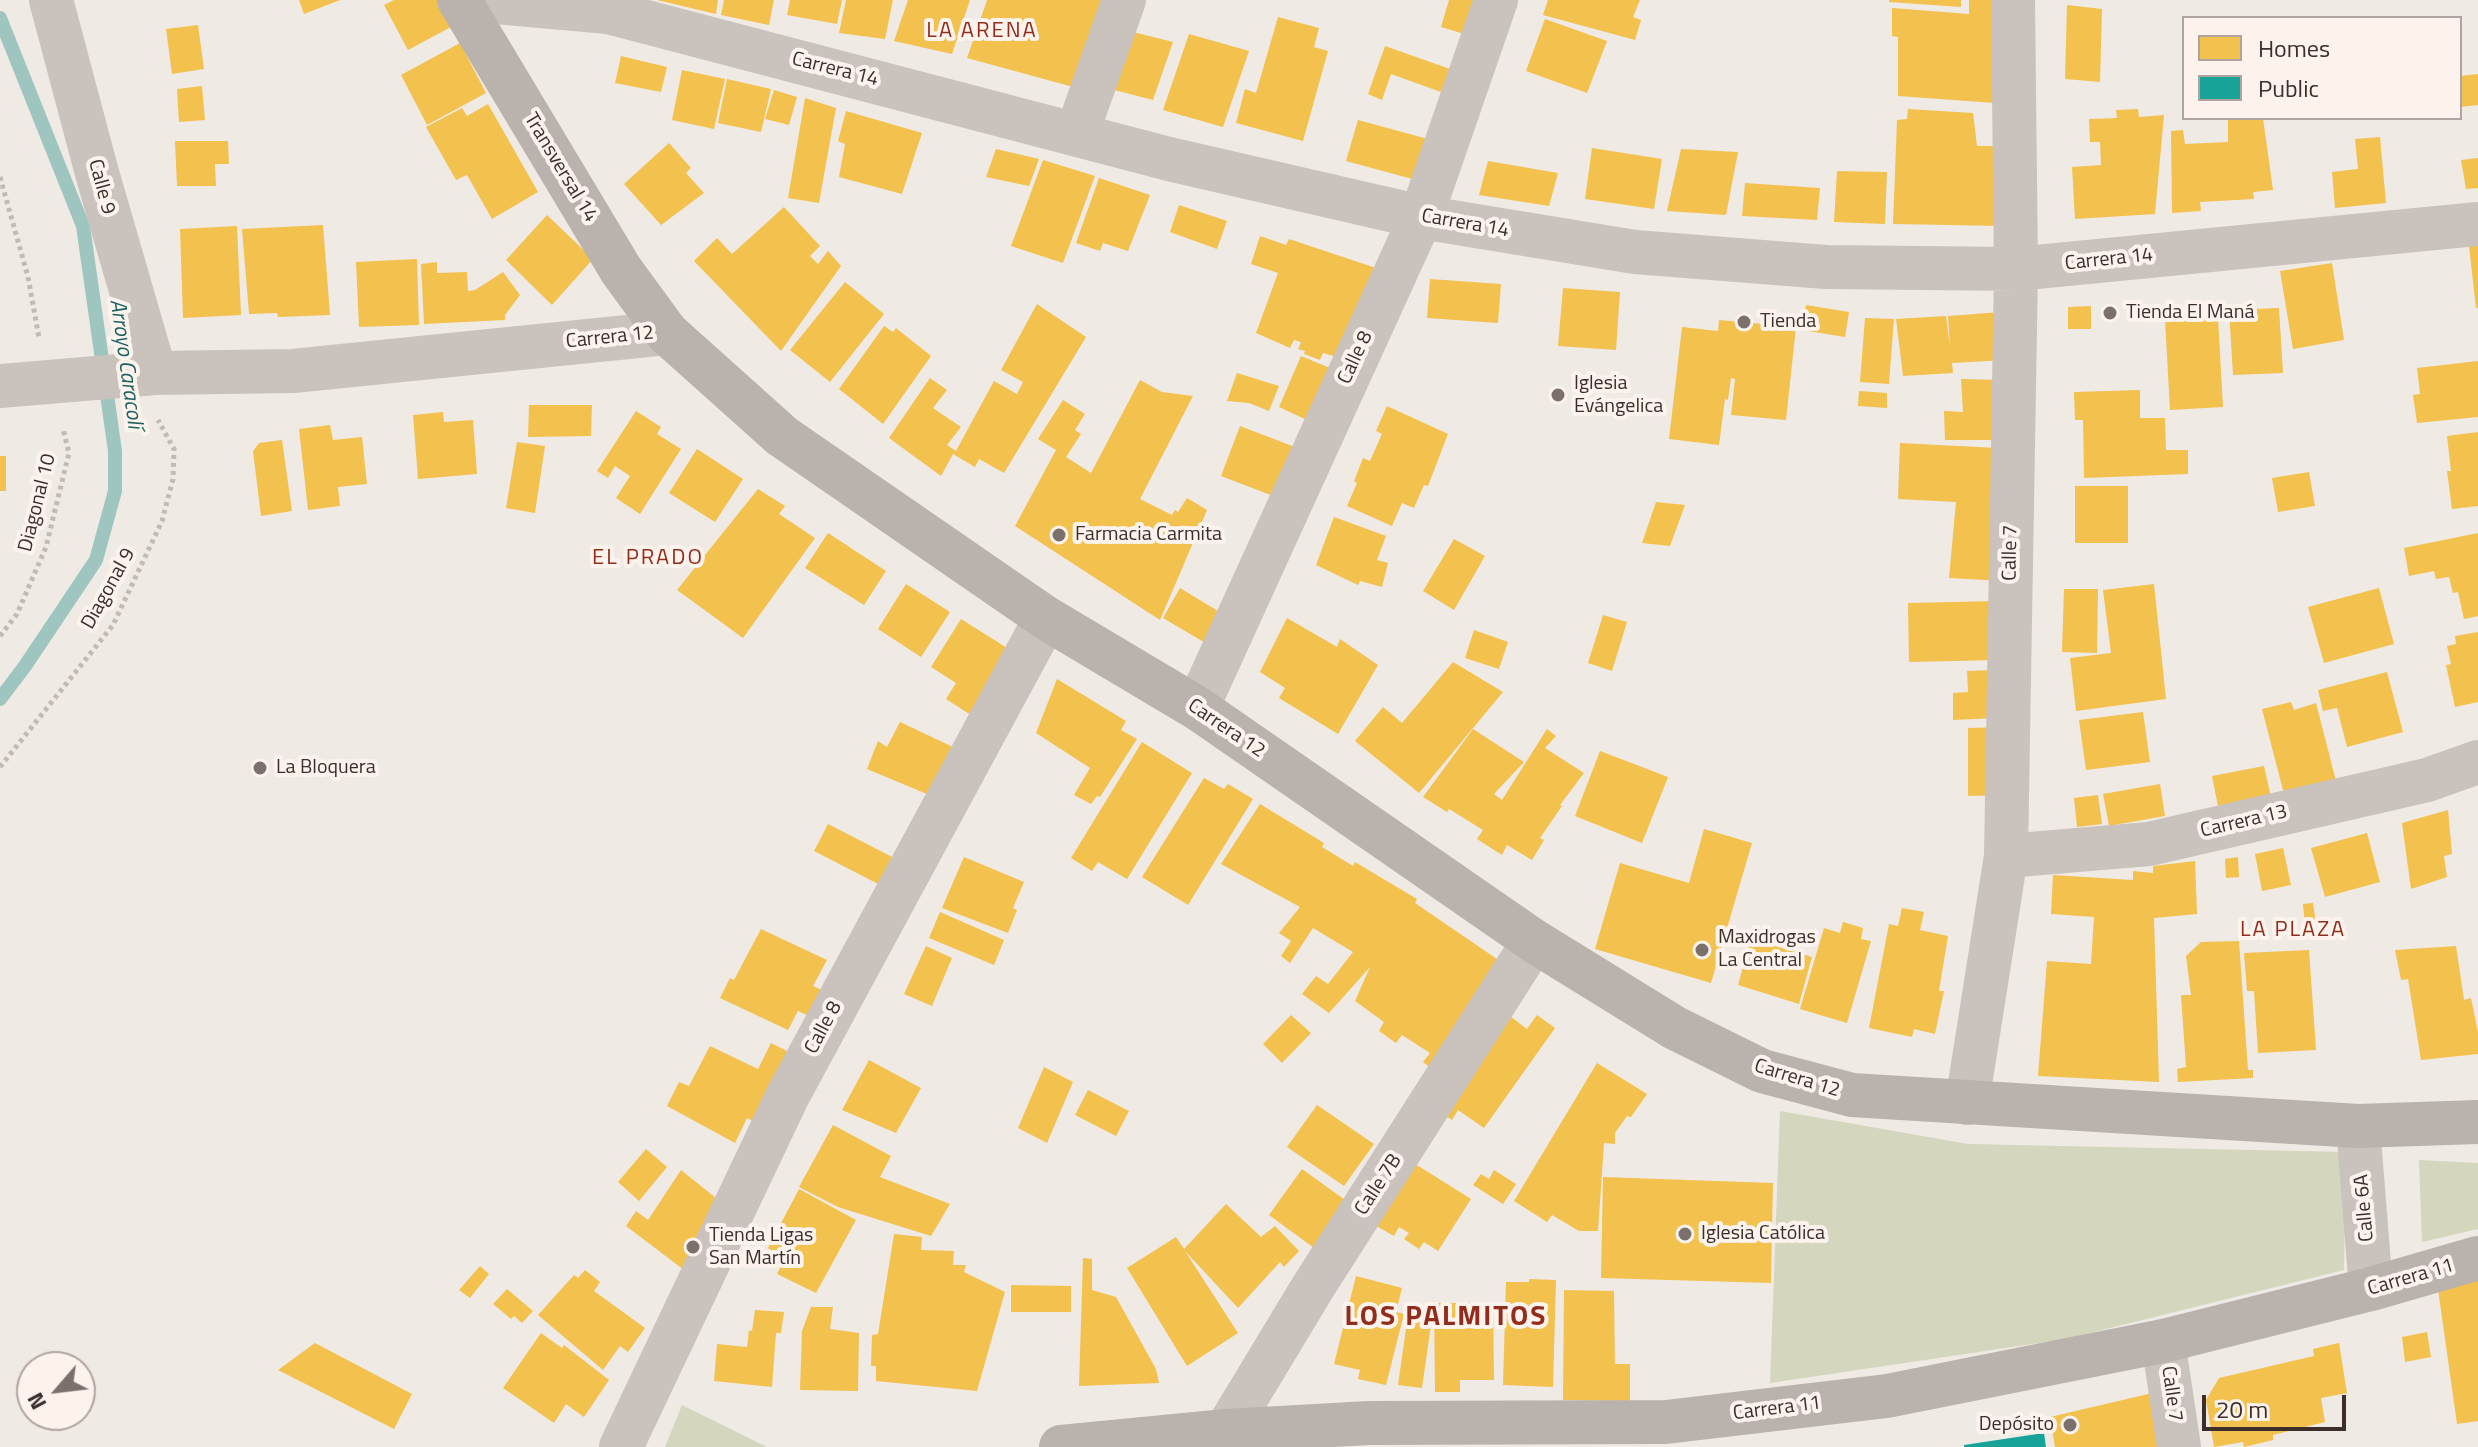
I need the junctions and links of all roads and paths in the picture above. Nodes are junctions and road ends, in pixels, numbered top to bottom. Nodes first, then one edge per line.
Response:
1 (51, 0) edge
2 (459, 0) edge
3 (473, 0) edge
4 (1124, 0) edge
5 (1496, 0) edge
6 (2013, 0) edge
7 (609, 6) edge
8 (1077, 133) junction
9 (0, 177) edge
10 (1421, 217) junction
11 (2478, 224) edge
12 (2016, 269) junction
13 (667, 333) junction
14 (2, 376) edge
15 (57, 393) junction
16 (155, 394) junction
17 (1046, 618) junction
18 (0, 636) edge
19 (1197, 708) junction
20 (2478, 762) edge
21 (0, 767) edge
22 (2006, 856) junction
23 (1534, 941) junction
24 (1967, 1103) junction
25 (2478, 1122) edge
26 (2358, 1126) junction
27 (2478, 1258) edge
28 (2371, 1289) junction
29 (2163, 1341) junction
30 (1226, 1431) junction
31 (621, 1447) edge
32 (1061, 1447) edge
33 (2179, 1447) edge

1 - 16 street, Calle 9
2 - 13 street, Transversal 14
3 - 7 street, Carrera 14
4 - 8 street
5 - 10 street, Calle 8
6 - 12 street, Calle 7
7 - 8 street, Carrera 14
8 - 10 street, Carrera 14
9 - 15 path, Diagonal 10
10 - 12 street, Carrera 14
10 - 19 street, Calle 8
11 - 12 street, Carrera 14
12 - 22 street, Calle 7
13 - 16 street, Carrera 12
13 - 17 street, Carrera 12
14 - 15 street, Carrera 12
15 - 16 street, Carrera 12
15 - 18 path, Diagonal 10
16 - 21 path, Diagonal 9
17 - 19 street, Carrera 12
17 - 31 street, Calle 8
19 - 23 street, Carrera 12
20 - 22 street, Carrera 13
22 - 24 street, Calle 7
23 - 24 street, Carrera 12
23 - 30 street, Calle 7B
24 - 26 street, Carrera 12
25 - 26 street, Carrera 12
26 - 28 street, Calle 6A
27 - 28 street, Carrera 11
28 - 29 street, Carrera 11
29 - 30 street, Carrera 11
29 - 33 street, Calle 7
30 - 32 street, Carrera 11

